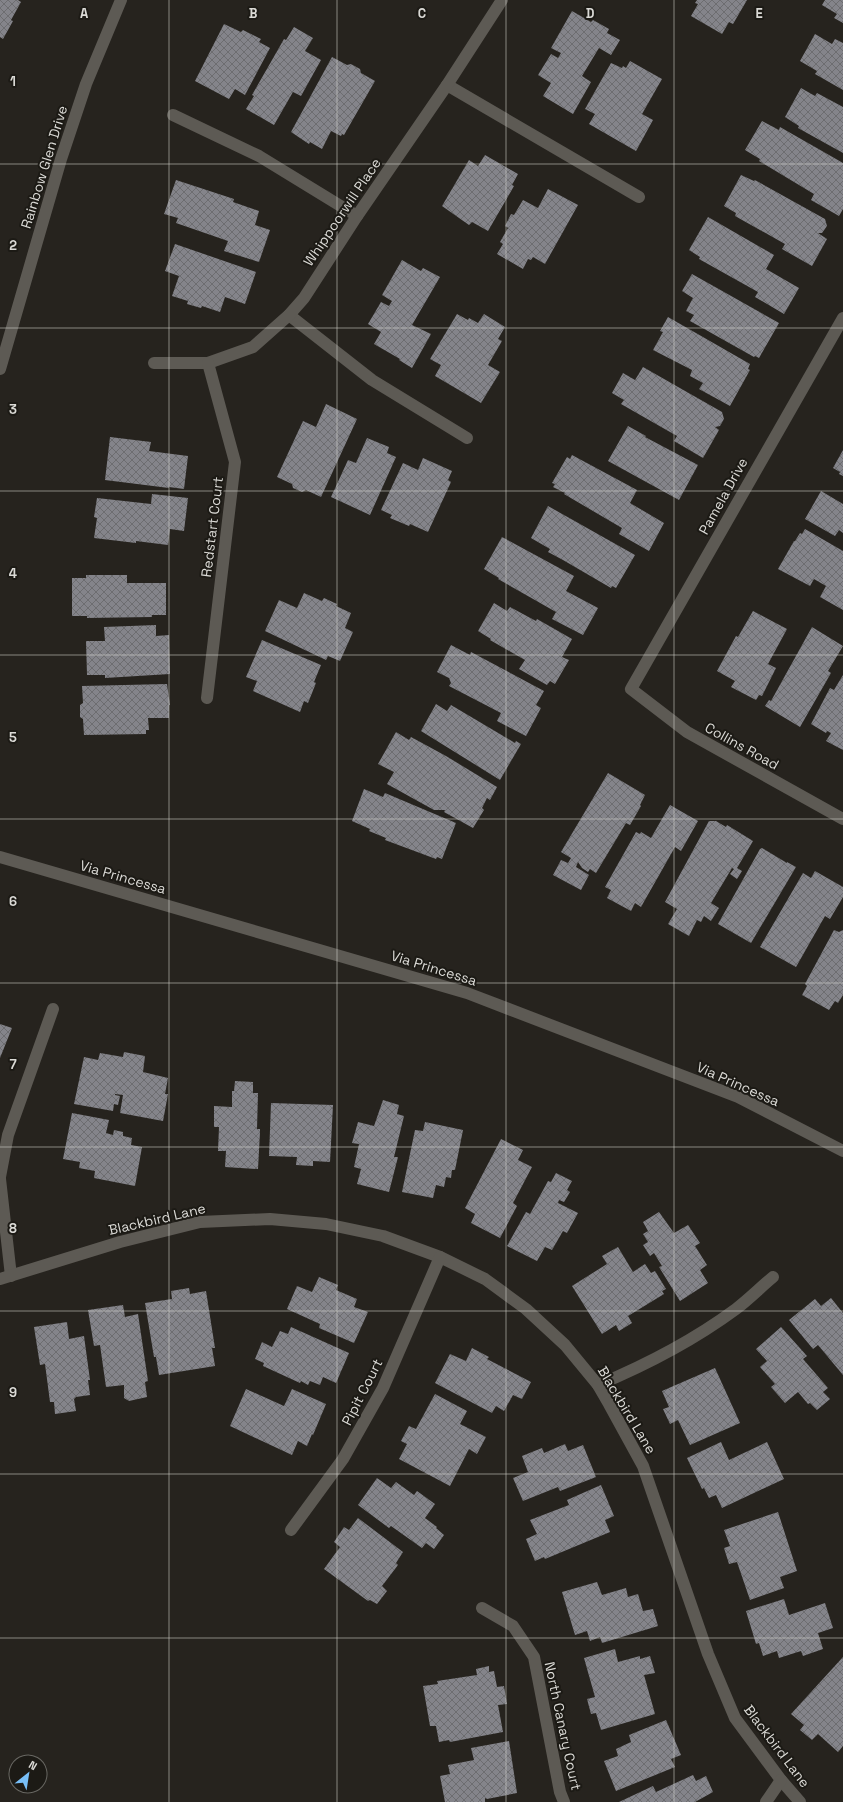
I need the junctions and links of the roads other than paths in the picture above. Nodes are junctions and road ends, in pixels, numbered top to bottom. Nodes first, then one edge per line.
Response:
1 (121, 0) edge
2 (502, 0) edge
3 (447, 85) junction
4 (173, 115) dead end
5 (639, 197) dead end
6 (357, 216) junction
7 (289, 315) junction
8 (843, 318) edge
9 (154, 363) dead end
10 (208, 363) junction
11 (0, 369) edge
12 (467, 438) dead end
13 (631, 689) joint
14 (207, 698) dead end
15 (843, 819) edge
16 (0, 857) edge
17 (53, 1009) dead end
18 (843, 1152) edge
19 (0, 1178) edge
20 (440, 1257) junction
21 (773, 1277) dead end
22 (5, 1278) edge
23 (598, 1385) junction
24 (291, 1530) dead end
25 (482, 1608) dead end
26 (781, 1780) junction
27 (564, 1802) edge
28 (766, 1802) edge
29 (800, 1802) edge

1 - 11 street, Rainbow Glen Drive
2 - 3 street, Whippoorwill Place
3 - 5 street
3 - 6 street, Whippoorwill Place
4 - 6 street
6 - 7 street, Whippoorwill Place
7 - 10 street, Whippoorwill Place
7 - 12 street
8 - 13 street, Pamela Drive
9 - 10 street, Whippoorwill Place
10 - 14 street, Redstart Court
13 - 15 street, Collins Road
16 - 18 street, Via Princessa
17 - 19 street
19 - 22 street
20 - 22 street, Blackbird Lane
20 - 23 street, Blackbird Lane
20 - 24 street, Pipit Court
21 - 23 street
23 - 26 street, Blackbird Lane
25 - 27 street, North Canary Court
26 - 28 street
26 - 29 street, Blackbird Lane

